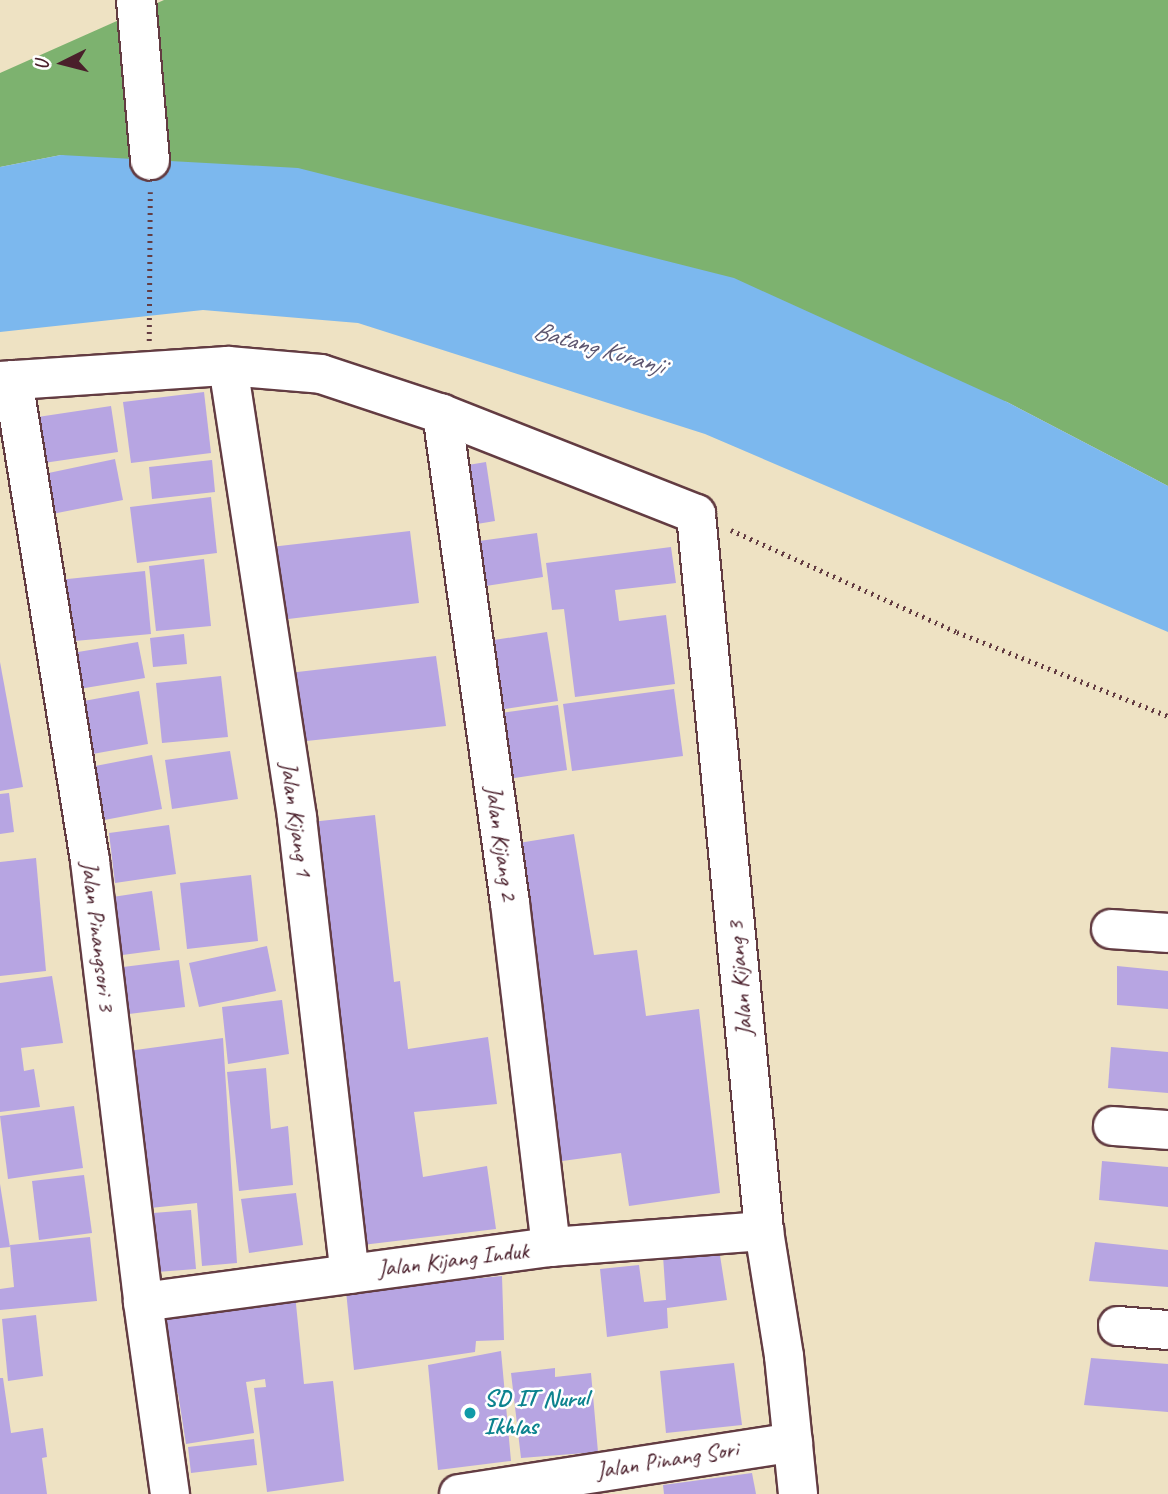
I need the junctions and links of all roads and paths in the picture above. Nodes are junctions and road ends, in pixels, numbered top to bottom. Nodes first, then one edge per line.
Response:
1 (135, 0) edge
2 (150, 160) joint
3 (149, 348) dead end
4 (228, 366) junction
5 (7, 381) edge
6 (443, 426) junction
7 (696, 514) junction
8 (1168, 716) edge
9 (1111, 929) dead end
10 (1168, 933) edge
11 (1113, 1126) dead end
12 (1168, 1130) edge
13 (764, 1231) junction
14 (551, 1247) junction
15 (349, 1274) junction
16 (143, 1302) junction
17 (1118, 1326) dead end
18 (1168, 1330) edge
19 (793, 1442) junction
20 (170, 1494) edge
21 (459, 1494) edge
22 (798, 1494) edge

1 - 2 street
2 - 3 path
4 - 5 street
4 - 6 street
4 - 15 street, Jalan Kijang 1
5 - 16 street, Jalan Pinangsori 3
6 - 7 street
6 - 14 street, Jalan Kijang 2
7 - 8 path
7 - 13 street, Jalan Kijang 3
9 - 10 street
11 - 12 street
13 - 14 street, Jalan Kijang Induk
13 - 19 street, Jalan Kijang 3
14 - 15 street, Jalan Kijang Induk
15 - 16 street, Jalan Kijang Induk
16 - 20 street, Jalan Pinangsori 3
17 - 18 street
19 - 21 street, Jalan Pinang Sori
19 - 22 street, Jalan Kijang 3

